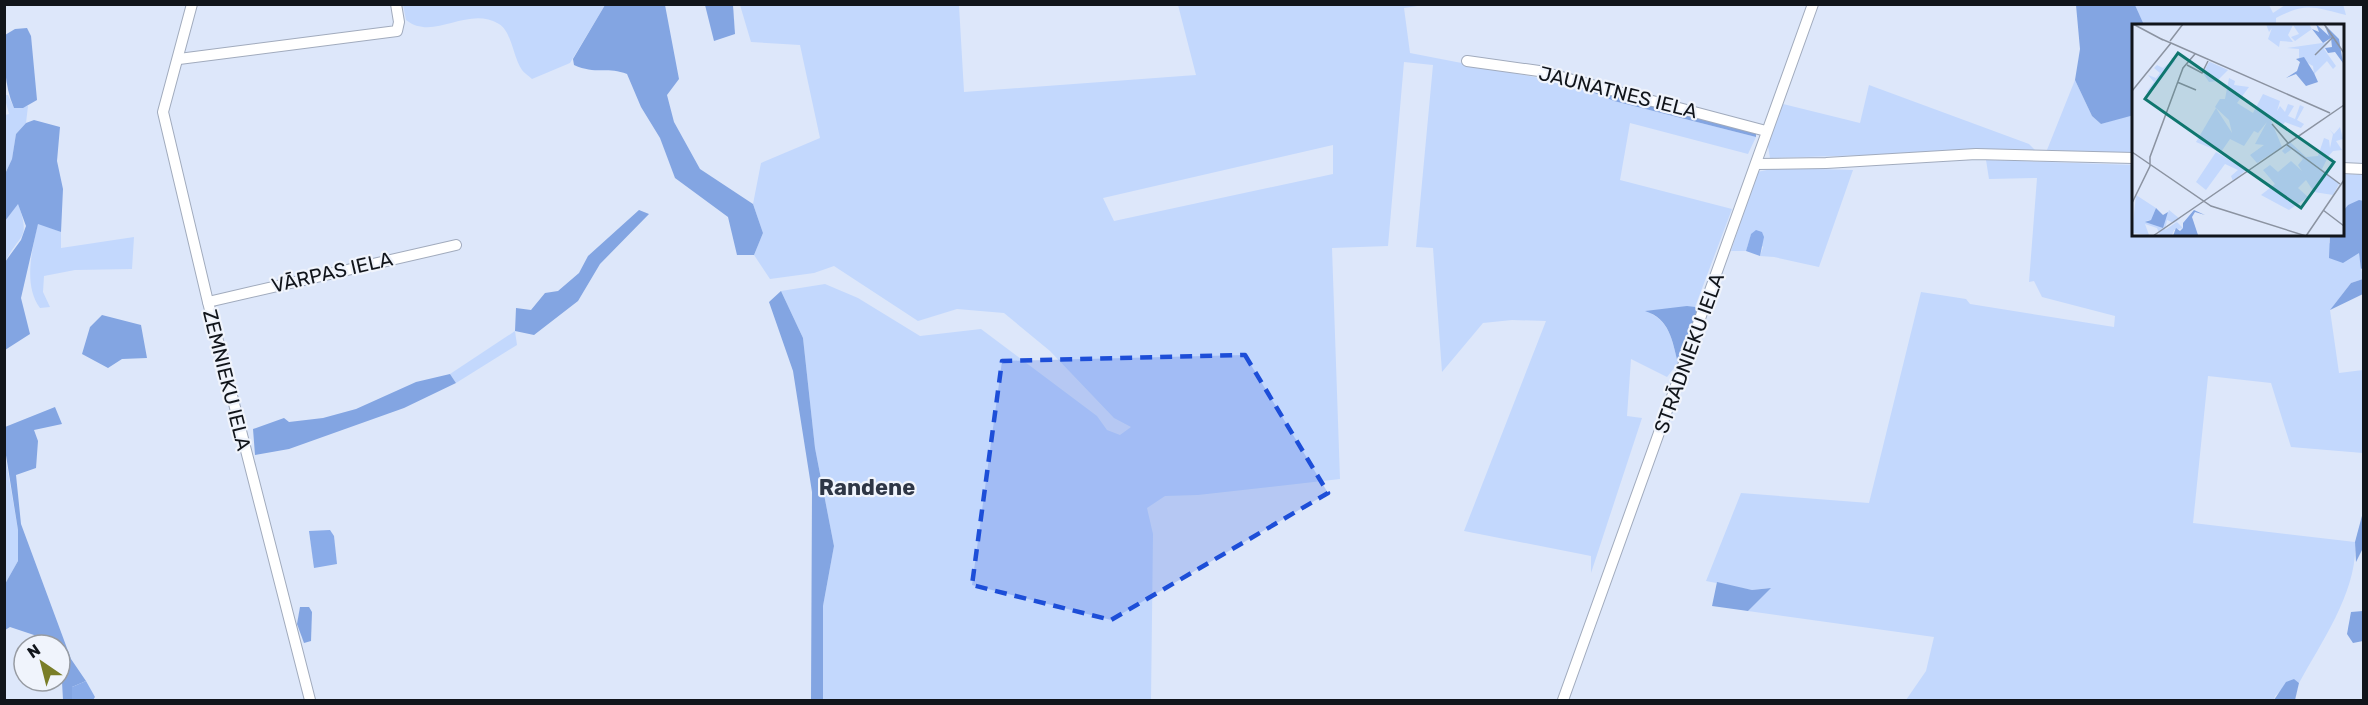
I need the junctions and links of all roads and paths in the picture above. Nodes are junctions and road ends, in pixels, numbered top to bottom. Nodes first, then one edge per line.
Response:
1 (192, 4) edge
2 (396, 4) edge
3 (1813, 4) edge
4 (179, 59) junction
5 (1467, 61) dead end
6 (1766, 131) junction
7 (2132, 158) edge
8 (1755, 164) junction
9 (2344, 168) edge
10 (2364, 169) edge
11 (456, 245) dead end
12 (208, 302) junction
13 (310, 700) edge
14 (1563, 700) edge

1 - 4 street, ZEMNIEKU IELA
2 - 4 street
3 - 6 street, STRĀDNIEKU IELA
4 - 12 street, ZEMNIEKU IELA
5 - 6 street, JAUNATNES IELA
6 - 8 street, STRĀDNIEKU IELA
7 - 8 street
8 - 14 street, STRĀDNIEKU IELA
9 - 10 street
11 - 12 street, VĀRPAS IELA
12 - 13 street, ZEMNIEKU IELA

